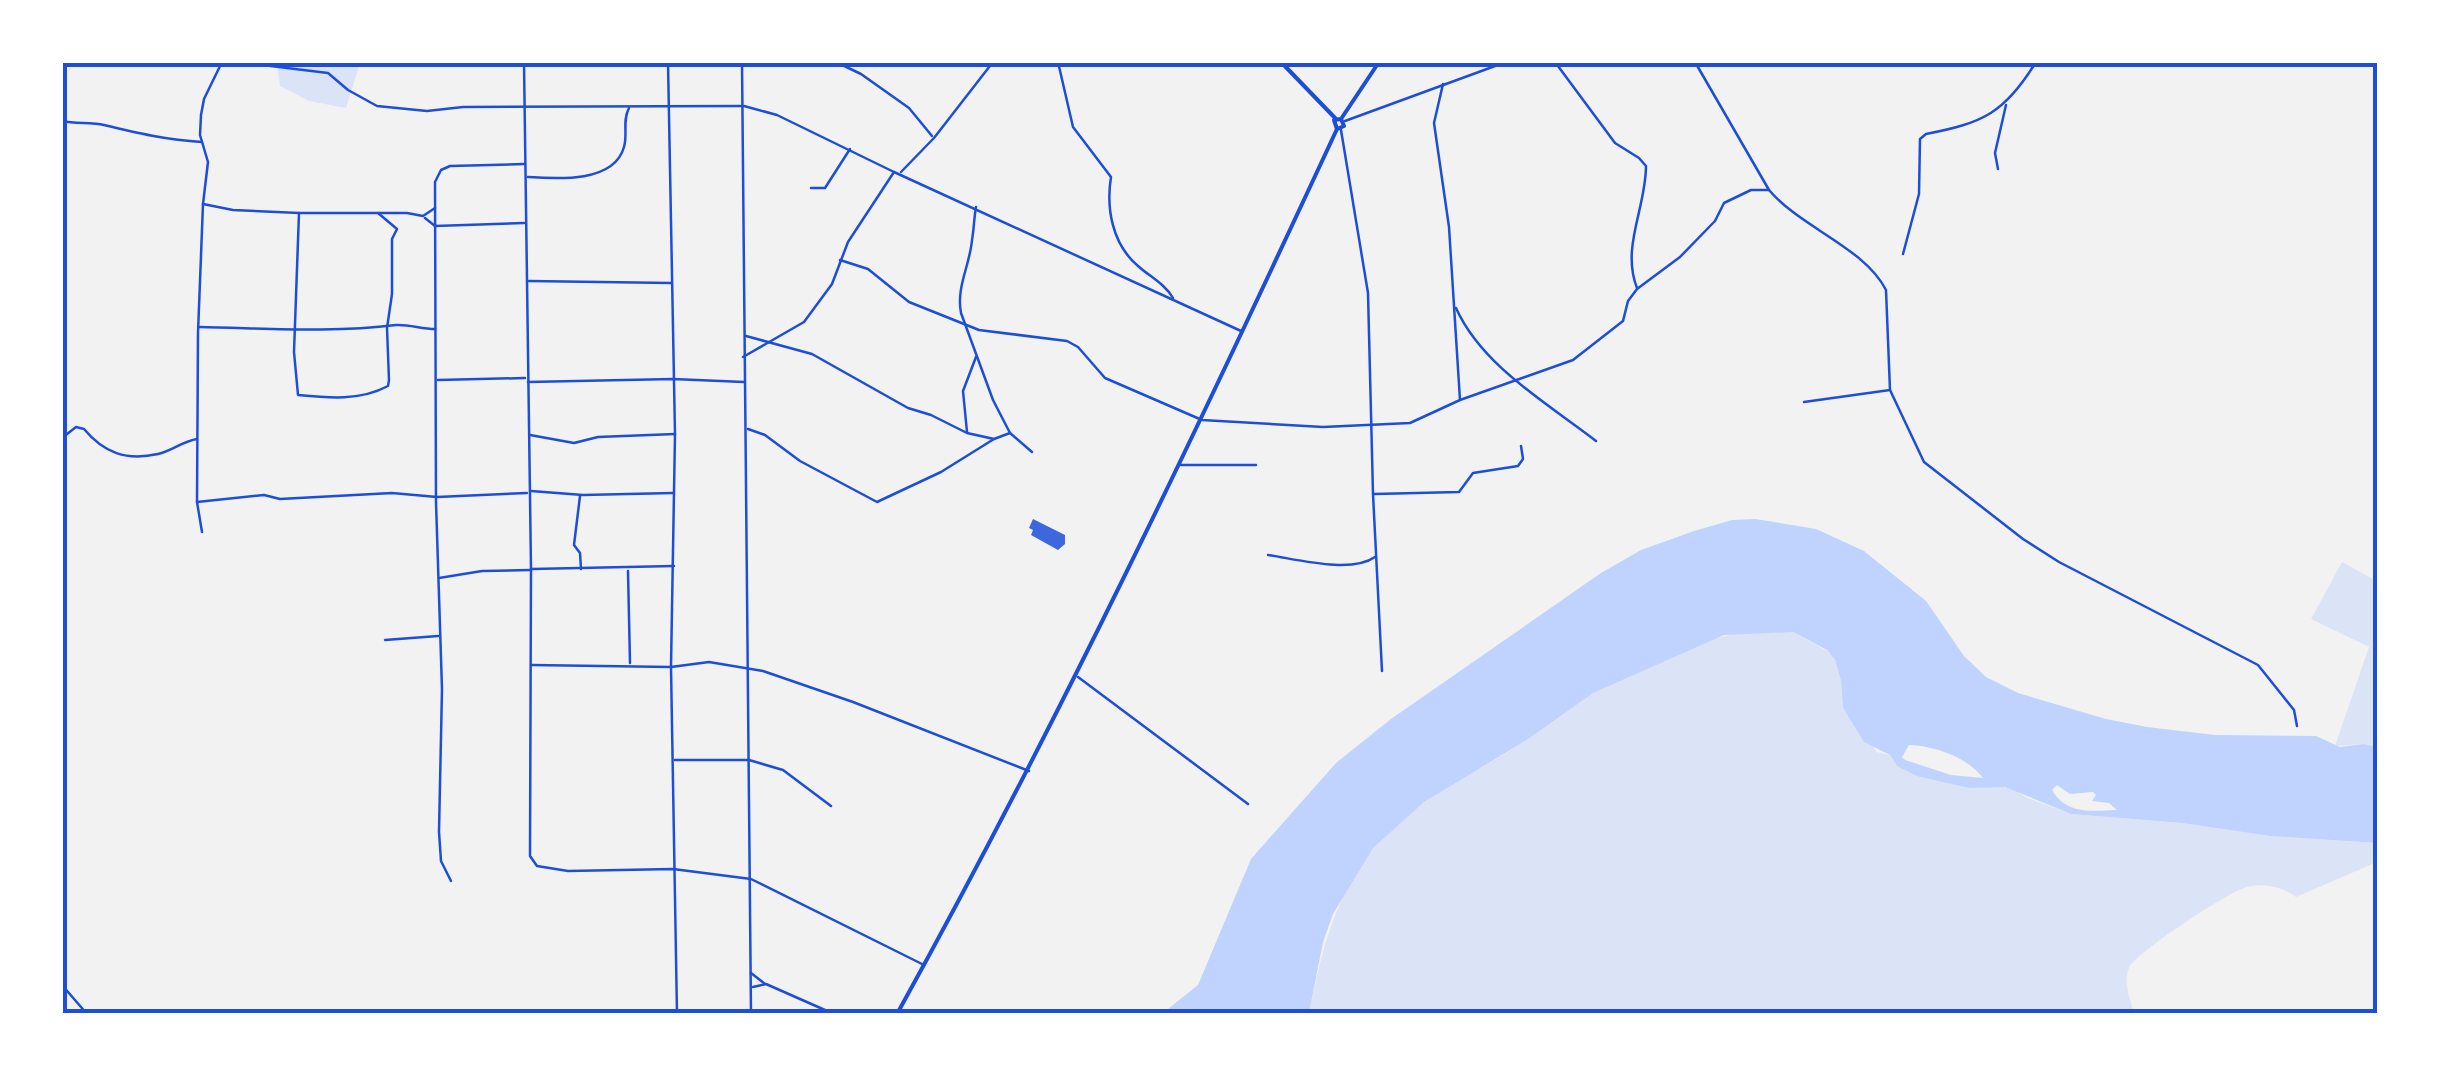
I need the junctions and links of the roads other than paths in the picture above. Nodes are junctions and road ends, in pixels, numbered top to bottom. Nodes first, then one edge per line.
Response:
1 (222, 62) edge
2 (238, 62) edge
3 (524, 62) edge
4 (668, 62) edge
5 (742, 62) edge
6 (836, 62) edge
7 (994, 62) edge
8 (1058, 62) edge
9 (1280, 62) edge
10 (1379, 62) edge
11 (1506, 62) edge
12 (1555, 62) edge
13 (1695, 62) edge
14 (2036, 62) edge
15 (1443, 84) junction
16 (2006, 104) junction
17 (669, 106) junction
18 (743, 106) junction
19 (630, 107) junction
20 (524, 108) junction
21 (1340, 120) junction
22 (62, 121) edge
23 (1339, 129) junction
24 (934, 138) junction
25 (204, 142) junction
26 (850, 149) junction
27 (526, 164) junction
28 (1998, 168) dead end
29 (897, 173) junction
30 (526, 176) junction
31 (810, 188) dead end
32 (1770, 190) junction
33 (203, 204) junction
34 (437, 207) junction
35 (976, 207) junction
36 (378, 213) junction
37 (300, 214) junction
38 (422, 216) junction
39 (526, 223) junction
40 (435, 226) junction
41 (1902, 254) dead end
42 (840, 260) junction
43 (527, 282) junction
44 (671, 282) junction
45 (1637, 289) junction
46 (1174, 299) junction
47 (1456, 306) junction
48 (968, 325) junction
49 (198, 327) junction
50 (296, 327) junction
51 (388, 328) junction
52 (436, 328) junction
53 (1243, 332) junction
54 (745, 336) junction
55 (772, 343) junction
56 (976, 356) junction
57 (743, 357) junction
58 (673, 378) junction
59 (436, 380) junction
60 (527, 380) junction
61 (1518, 381) junction
62 (746, 382) junction
63 (1890, 390) junction
64 (1460, 400) junction
65 (1804, 402) dead end
66 (1202, 420) junction
67 (1371, 427) junction
68 (746, 429) junction
69 (968, 433) junction
70 (1010, 433) junction
71 (528, 434) junction
72 (674, 434) junction
73 (62, 438) edge
74 (198, 438) junction
75 (994, 439) junction
76 (1596, 441) dead end
77 (1522, 446) dead end
78 (1032, 452) dead end
79 (1181, 465) junction
80 (1256, 465) dead end
81 (529, 492) junction
82 (674, 493) junction
83 (580, 494) junction
84 (1373, 494) junction
85 (437, 497) junction
86 (197, 502) junction
87 (202, 532) dead end
88 (1268, 555) dead end
89 (1376, 556) junction
90 (674, 566) junction
91 (628, 568) junction
92 (530, 569) junction
93 (580, 569) junction
94 (437, 579) junction
95 (440, 635) junction
96 (386, 640) dead end
97 (530, 664) junction
98 (630, 664) junction
99 (671, 667) junction
100 (749, 670) junction
101 (1382, 671) dead end
102 (1077, 676) junction
103 (2297, 726) dead end
104 (673, 759) junction
105 (749, 760) junction
106 (1029, 771) junction
107 (1248, 804) dead end
108 (831, 806) dead end
109 (673, 869) junction
110 (751, 879) junction
111 (451, 881) dead end
112 (924, 965) junction
113 (751, 973) junction
114 (766, 984) junction
115 (62, 985) edge
116 (751, 988) junction
117 (86, 1014) edge
118 (677, 1014) edge
119 (751, 1014) edge
120 (834, 1014) edge
121 (896, 1014) edge

1 - 25 street
2 - 20 street
3 - 20 street
4 - 17 street
5 - 18 street
6 - 24 street
7 - 24 street
8 - 46 street
9 - 21 main road
10 - 21 main road
11 - 15 street
12 - 45 street
13 - 32 street
14 - 16 street
15 - 21 street
15 - 47 street
16 - 28 street
16 - 41 street
17 - 18 street
17 - 19 street
17 - 44 street
18 - 26 street
18 - 54 street
19 - 20 street
19 - 30 street
20 - 27 street
21 - 23 main road
21 - 23 main road
22 - 25 street
23 - 53 main road
23 - 67 street
24 - 29 street
25 - 33 street
26 - 29 street
26 - 31 street
27 - 30 street
27 - 34 street
29 - 35 street
29 - 42 street
30 - 39 street
32 - 45 street
32 - 63 street
33 - 37 street
33 - 49 street
34 - 38 street
34 - 40 street
35 - 46 street
35 - 48 street
36 - 37 street
36 - 38 street
36 - 51 street
37 - 50 street
38 - 40 street
39 - 40 street
39 - 43 street
40 - 52 street
42 - 48 street
42 - 55 street
43 - 44 street
43 - 60 street
44 - 58 street
45 - 61 street
46 - 53 street
47 - 61 street
47 - 64 street
48 - 56 street
48 - 66 street
49 - 50 street
49 - 74 street
50 - 51 street
50 - 51 street
51 - 52 street
52 - 59 street
53 - 66 main road
54 - 55 street
54 - 57 street
55 - 57 street
55 - 69 street
56 - 69 street
56 - 70 street
57 - 62 street
58 - 60 street
58 - 62 street
58 - 72 street
59 - 60 street
59 - 85 street
60 - 71 street
61 - 64 street
61 - 76 street
62 - 68 street
63 - 65 street
63 - 103 street
64 - 67 street
66 - 67 street
66 - 79 main road
67 - 84 street
68 - 75 street
68 - 100 street
69 - 75 street
70 - 75 street
70 - 78 street
71 - 72 street
71 - 81 street
72 - 82 street
73 - 74 street
74 - 86 street
77 - 84 street
79 - 80 street
79 - 102 main road
81 - 83 street
81 - 85 street
81 - 92 street
82 - 83 street
82 - 90 street
83 - 93 street
84 - 89 street
85 - 86 street
85 - 94 street
86 - 87 street
88 - 89 street
89 - 101 street
90 - 91 street
90 - 99 street
91 - 93 street
91 - 98 street
92 - 93 street
92 - 94 street
92 - 97 street
94 - 95 street
95 - 96 street
95 - 111 street
97 - 98 street
97 - 109 street
98 - 99 street
99 - 100 street
99 - 104 street
100 - 105 street
100 - 106 street
102 - 106 main road
102 - 107 street
104 - 105 street
104 - 109 street
105 - 108 street
105 - 110 street
106 - 112 main road
109 - 110 street
109 - 118 street
110 - 112 street
110 - 113 street
112 - 121 main road
113 - 114 street
113 - 116 street
114 - 116 street
114 - 120 street
115 - 117 street
116 - 119 street

